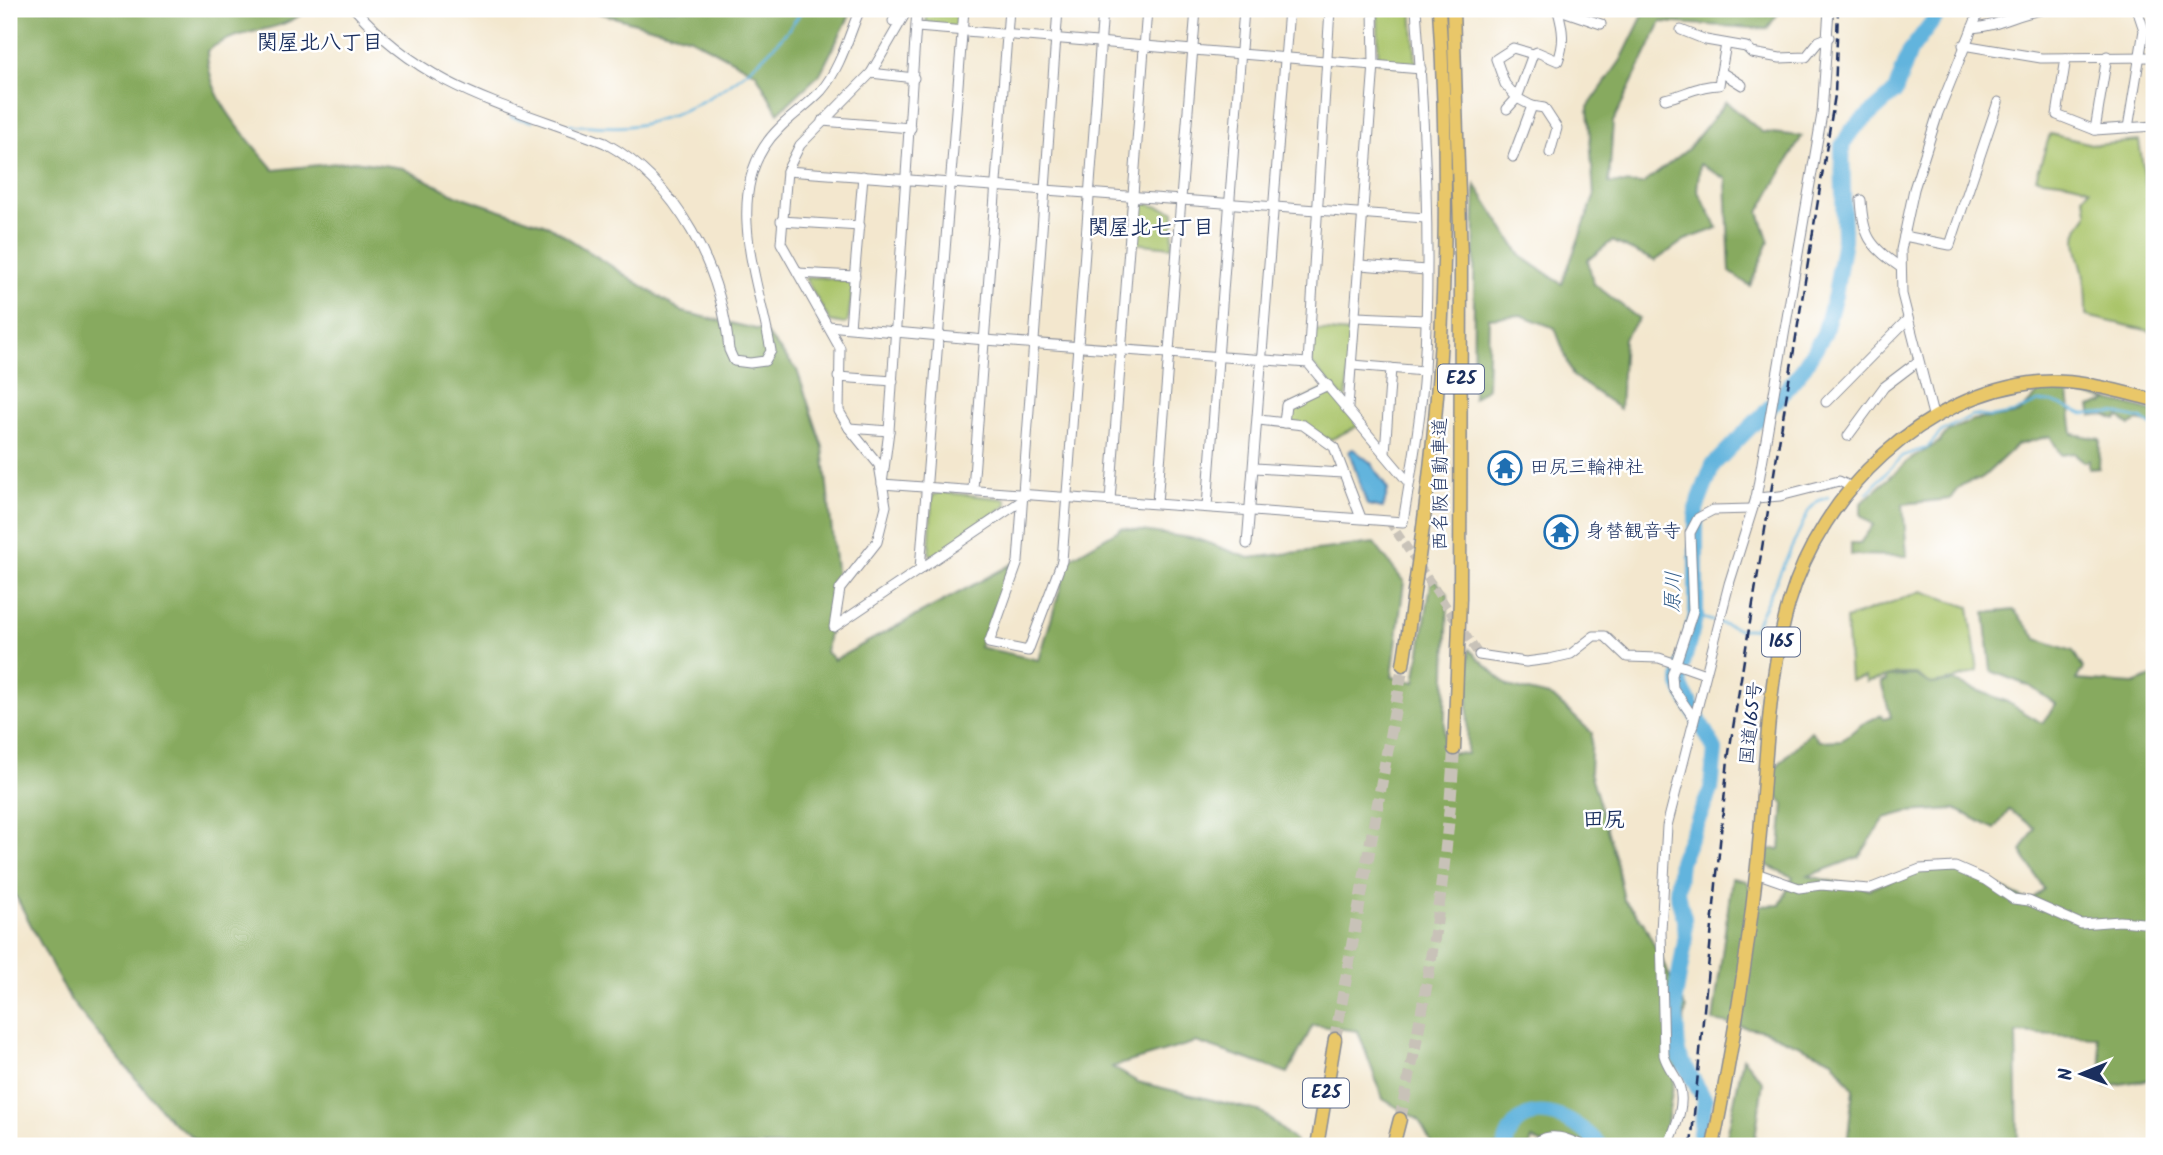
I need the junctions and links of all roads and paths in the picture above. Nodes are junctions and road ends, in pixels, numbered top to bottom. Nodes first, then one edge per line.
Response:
1 (355, 9) edge
2 (860, 9) edge
3 (901, 9) edge
4 (908, 9) edge
5 (917, 9) edge
6 (964, 9) edge
7 (1009, 9) edge
8 (1058, 9) edge
9 (1103, 9) edge
10 (1147, 9) edge
11 (1196, 9) edge
12 (1244, 9) edge
13 (1289, 9) edge
14 (1330, 9) edge
15 (1373, 9) edge
16 (1416, 9) edge
17 (1439, 9) edge
18 (1453, 9) edge
19 (1829, 9) edge
20 (1980, 9) edge
21 (2047, 9) edge
22 (2137, 9) edge
23 (1557, 10) edge
24 (894, 21) dead end
25 (1601, 24) dead end
26 (916, 27) junction
27 (1972, 28) junction
28 (1681, 30) dead end
29 (962, 32) junction
30 (1007, 35) junction
31 (1829, 37) junction
32 (1056, 38) junction
33 (1101, 40) junction
34 (1145, 44) junction
35 (1726, 44) junction
36 (1963, 46) junction
37 (1191, 50) junction
38 (1241, 53) junction
39 (1532, 54) junction
40 (1285, 56) junction
41 (2106, 56) junction
42 (2140, 57) junction
43 (2154, 57) edge
44 (2066, 58) junction
45 (1328, 61) junction
46 (1374, 64) junction
47 (1421, 69) junction
48 (1721, 72) junction
49 (872, 73) junction
50 (914, 78) junction
51 (1742, 85) dead end
52 (1517, 98) junction
53 (1665, 99) dead end
54 (1998, 102) dead end
55 (1532, 106) junction
56 (1507, 109) dead end
57 (822, 121) junction
58 (2154, 126) edge
59 (911, 128) junction
60 (2128, 128) junction
61 (2095, 130) junction
62 (1550, 153) dead end
63 (1513, 157) dead end
64 (787, 171) junction
65 (863, 176) junction
66 (908, 179) junction
67 (953, 182) junction
68 (997, 186) junction
69 (1043, 190) junction
70 (1089, 192) junction
71 (1133, 196) junction
72 (1180, 200) junction
73 (1861, 200) dead end
74 (1229, 205) junction
75 (1275, 209) junction
76 (1318, 212) junction
77 (1363, 216) junction
78 (1424, 218) junction
79 (781, 221) junction
80 (860, 226) junction
81 (1904, 236) junction
82 (1360, 265) junction
83 (1900, 267) junction
84 (1426, 270) junction
85 (798, 272) junction
86 (855, 276) junction
87 (1357, 317) junction
88 (1425, 320) junction
89 (1907, 320) junction
90 (828, 326) junction
91 (850, 327) junction
92 (896, 331) junction
93 (939, 336) junction
94 (985, 340) junction
95 (1031, 343) junction
96 (1078, 345) junction
97 (1122, 348) junction
98 (1170, 352) junction
99 (1217, 356) junction
100 (1264, 359) junction
101 (1917, 362) junction
102 (1308, 363) junction
103 (1353, 365) junction
104 (1391, 368) junction
105 (1424, 371) junction
106 (838, 377) junction
107 (893, 381) junction
108 (1328, 385) junction
109 (2154, 400) edge
110 (1826, 402) dead end
111 (1348, 407) junction
112 (1933, 415) junction
113 (1259, 420) junction
114 (1284, 423) junction
115 (849, 428) junction
116 (889, 431) junction
117 (1848, 436) dead end
118 (1385, 453) junction
119 (1255, 468) junction
120 (1343, 473) junction
121 (1409, 483) junction
122 (882, 484) junction
123 (927, 486) junction
124 (1854, 488) junction
125 (973, 489) junction
126 (1066, 497) junction
127 (1020, 498) junction
128 (1756, 498) junction
129 (1110, 500) junction
130 (1157, 503) junction
131 (1207, 507) junction
132 (1752, 509) junction
133 (1252, 510) junction
134 (1361, 518) junction
135 (1247, 544) dead end
136 (920, 569) junction
137 (1479, 654) dead end
138 (1676, 663) junction
139 (1404, 665) tunnel mouth
140 (1705, 674) junction
141 (1693, 717) junction
142 (1454, 749) tunnel mouth
143 (1756, 873) junction
144 (2154, 924) edge
145 (1335, 1039) tunnel mouth
146 (1401, 1119) tunnel mouth
147 (1317, 1146) edge
148 (1393, 1146) edge
149 (1538, 1146) edge
150 (1584, 1146) edge
151 (1668, 1146) edge
152 (1713, 1146) edge

1 - 2 street
3 - 24 street
4 - 49 street
5 - 26 street
6 - 29 street
7 - 30 street
8 - 32 street
9 - 33 street
10 - 34 street
11 - 37 street
12 - 38 street
13 - 40 street
14 - 45 street
15 - 46 street
16 - 47 street
17 - 139 highway, 西名阪自動車道 / E25
18 - 142 highway, 西名阪自動車道 / E25
19 - 31 street
20 - 27 street
21 - 27 street
22 - 42 street
23 - 25 street
23 - 39 street
26 - 29 street
26 - 50 street
27 - 36 street
28 - 35 street
29 - 30 street
29 - 67 street
30 - 32 street
30 - 68 street
31 - 35 street
31 - 128 street
32 - 33 street
32 - 69 street
33 - 34 street
33 - 70 street
34 - 37 street
34 - 71 street
35 - 48 street
36 - 44 street
36 - 81 street
37 - 38 street
37 - 72 street
38 - 40 street
38 - 74 street
39 - 52 street
39 - 52 street
40 - 45 street
40 - 75 street
41 - 42 street
41 - 44 street
41 - 61 street
42 - 43 street
42 - 60 street
44 - 61 street
45 - 46 street
45 - 76 street
46 - 47 street
46 - 77 street
47 - 78 street
48 - 51 street
48 - 53 street
49 - 50 street
49 - 57 street
50 - 59 street
52 - 55 street
52 - 56 street
54 - 81 street
55 - 62 street
55 - 63 street
57 - 59 street
57 - 64 street
58 - 60 street
59 - 66 street
60 - 61 street
64 - 65 street
64 - 79 street
65 - 66 street
65 - 80 street
66 - 67 street
66 - 92 street
67 - 68 street
67 - 93 street
68 - 69 street
68 - 94 street
69 - 70 street
69 - 95 street
70 - 71 street
70 - 96 street
71 - 72 street
71 - 97 street
72 - 74 street
72 - 98 street
73 - 83 street
74 - 75 street
74 - 99 street
75 - 76 street
75 - 100 street
76 - 77 street
76 - 102 street
77 - 78 street
77 - 82 street
78 - 84 street
79 - 80 street
79 - 85 street
80 - 86 street
81 - 83 street
82 - 84 street
82 - 87 street
83 - 89 street
84 - 88 street
85 - 86 street
85 - 90 street
86 - 91 street
87 - 88 street
87 - 103 street
88 - 105 street
89 - 101 street
89 - 110 street
90 - 91 street
90 - 106 street
91 - 92 street
92 - 93 street
92 - 107 street
93 - 94 street
93 - 123 street
94 - 95 street
94 - 125 street
95 - 96 street
95 - 127 street
96 - 97 street
96 - 126 street
97 - 98 street
97 - 129 street
98 - 99 street
98 - 130 street
99 - 100 street
99 - 131 street
100 - 102 street
100 - 113 street
101 - 112 street
101 - 117 street
102 - 108 street
103 - 104 street
103 - 111 street
104 - 105 street
104 - 118 street
105 - 121 street
106 - 107 street
106 - 115 street
107 - 116 street
108 - 111 street
108 - 114 street
109 - 112 highway, 国道165号 / 165
111 - 118 street
112 - 124 highway, 国道165号 / 165
113 - 114 street
113 - 119 street
114 - 120 street
115 - 116 street
115 - 122 street
116 - 122 street
118 - 121 street
119 - 120 street
119 - 133 street
120 - 134 street
121 - 134 street
122 - 123 street
122 - 136 street
123 - 125 street
123 - 136 street
124 - 128 street
124 - 143 highway, 国道165号 / 165
125 - 127 street
126 - 127 street
126 - 127 street
126 - 129 street
127 - 136 street
128 - 132 street
129 - 130 street
130 - 131 street
131 - 133 street
132 - 138 street
132 - 140 street
133 - 134 street
133 - 135 street
137 - 138 street
138 - 140 street
138 - 141 street
140 - 141 street
141 - 151 street
143 - 144 street
143 - 152 highway, 国道165号 / 165
145 - 147 highway, E25
146 - 148 highway
149 - 150 street

